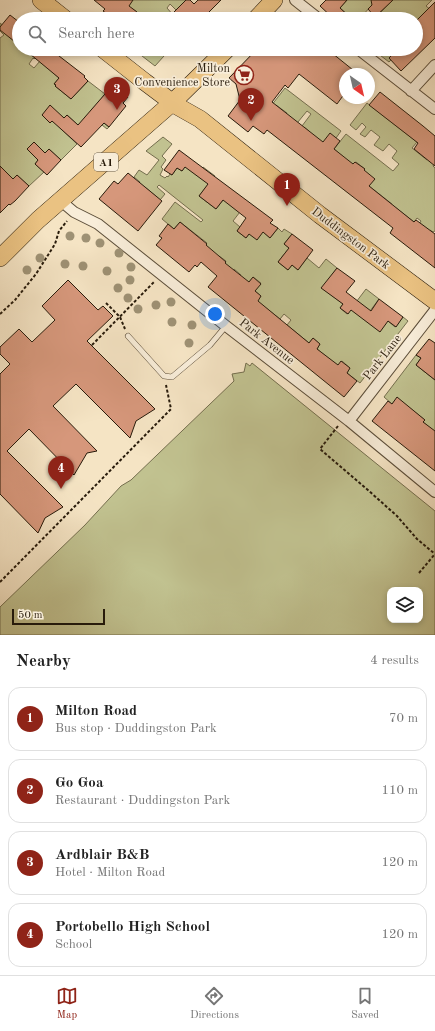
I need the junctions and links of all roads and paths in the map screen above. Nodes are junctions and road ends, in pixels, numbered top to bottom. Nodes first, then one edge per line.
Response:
1 (41, 0) edge
2 (274, 0) edge
3 (295, 0) edge
4 (56, 12) edge
5 (263, 12) edge
6 (310, 12) edge
7 (111, 56) edge
8 (220, 56) edge
9 (367, 56) edge
10 (435, 65) edge
11 (411, 91) junction
12 (173, 102) junction
13 (435, 109) edge
14 (61, 201) junction
15 (74, 212) junction
16 (0, 258) edge
17 (161, 274) junction
18 (435, 301) edge
19 (106, 303) dead end
20 (435, 310) edge
21 (0, 314) edge
22 (120, 316) junction
23 (226, 326) junction
24 (128, 336) joint
25 (92, 345) dead end
26 (164, 376) junction
27 (347, 420) junction
28 (435, 492) edge
29 (435, 554) edge
30 (419, 573) dead end
31 (0, 582) edge

1 - 4 main road
2 - 5 main road
3 - 6 street
7 - 12 main road, Duddingston Park
8 - 12 main road, A1
9 - 11 street
10 - 11 street
11 - 13 street
12 - 14 main road, A1
12 - 18 main road, Duddingston Park
14 - 15 street, Park Avenue
14 - 16 main road, A1
15 - 17 street, Park Avenue
15 - 21 path
17 - 22 path
17 - 23 street, Park Avenue
19 - 22 path
20 - 27 street, Park Lane
22 - 24 path
22 - 25 path
23 - 26 lane
23 - 27 street, Park Avenue
24 - 26 lane
26 - 31 path
27 - 28 street, Park Avenue
27 - 29 path
29 - 30 path

